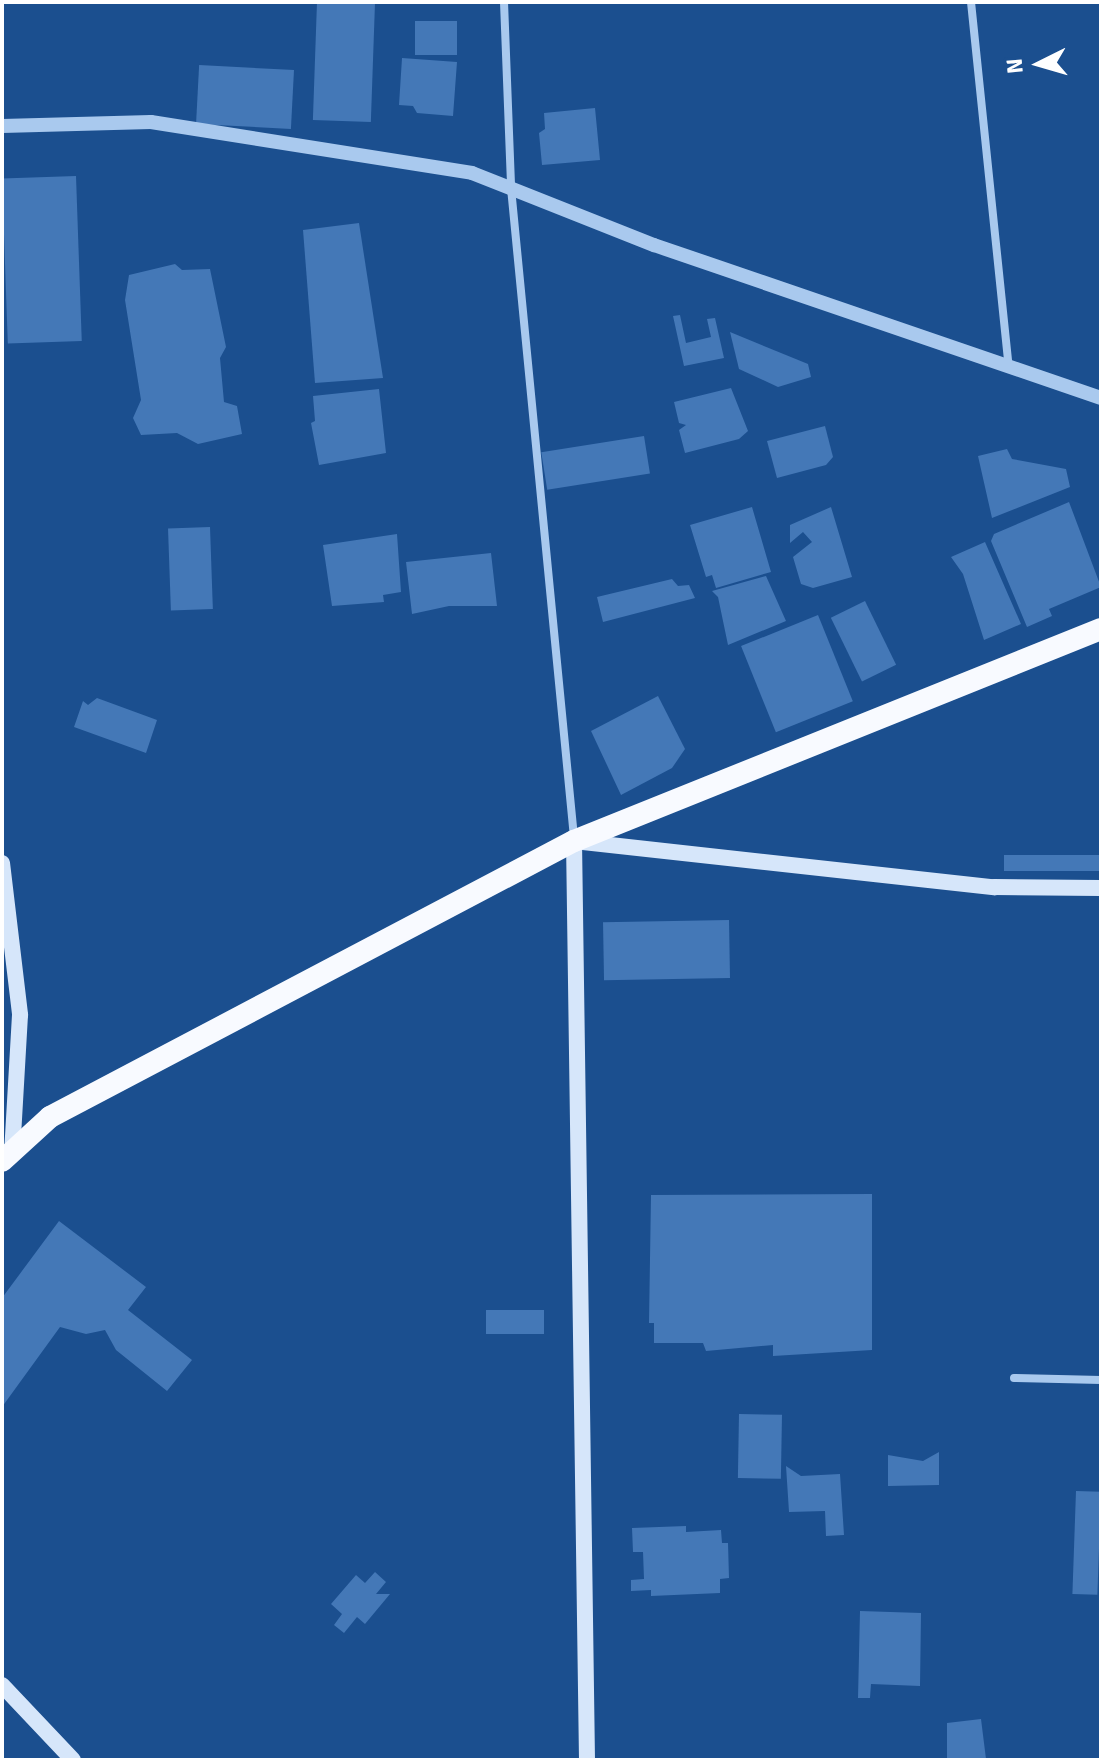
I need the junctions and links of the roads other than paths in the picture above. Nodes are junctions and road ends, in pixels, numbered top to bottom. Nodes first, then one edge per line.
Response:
1 (504, 2) edge
2 (971, 2) edge
3 (2, 126) edge
4 (511, 188) junction
5 (1009, 367) junction
6 (1101, 398) edge
7 (1101, 629) edge
8 (574, 841) junction
9 (2, 863) edge
10 (1101, 888) edge
11 (7, 1156) edge
12 (1014, 1378) dead end
13 (1101, 1380) edge
14 (2, 1685) edge
15 (73, 1760) edge
16 (587, 1760) edge

1 - 4 street
2 - 5 street
3 - 4 street
4 - 5 street
4 - 8 street
5 - 6 street
7 - 8 highway
8 - 10 main road
8 - 11 highway
8 - 16 main road
9 - 11 main road
12 - 13 street
14 - 15 main road

